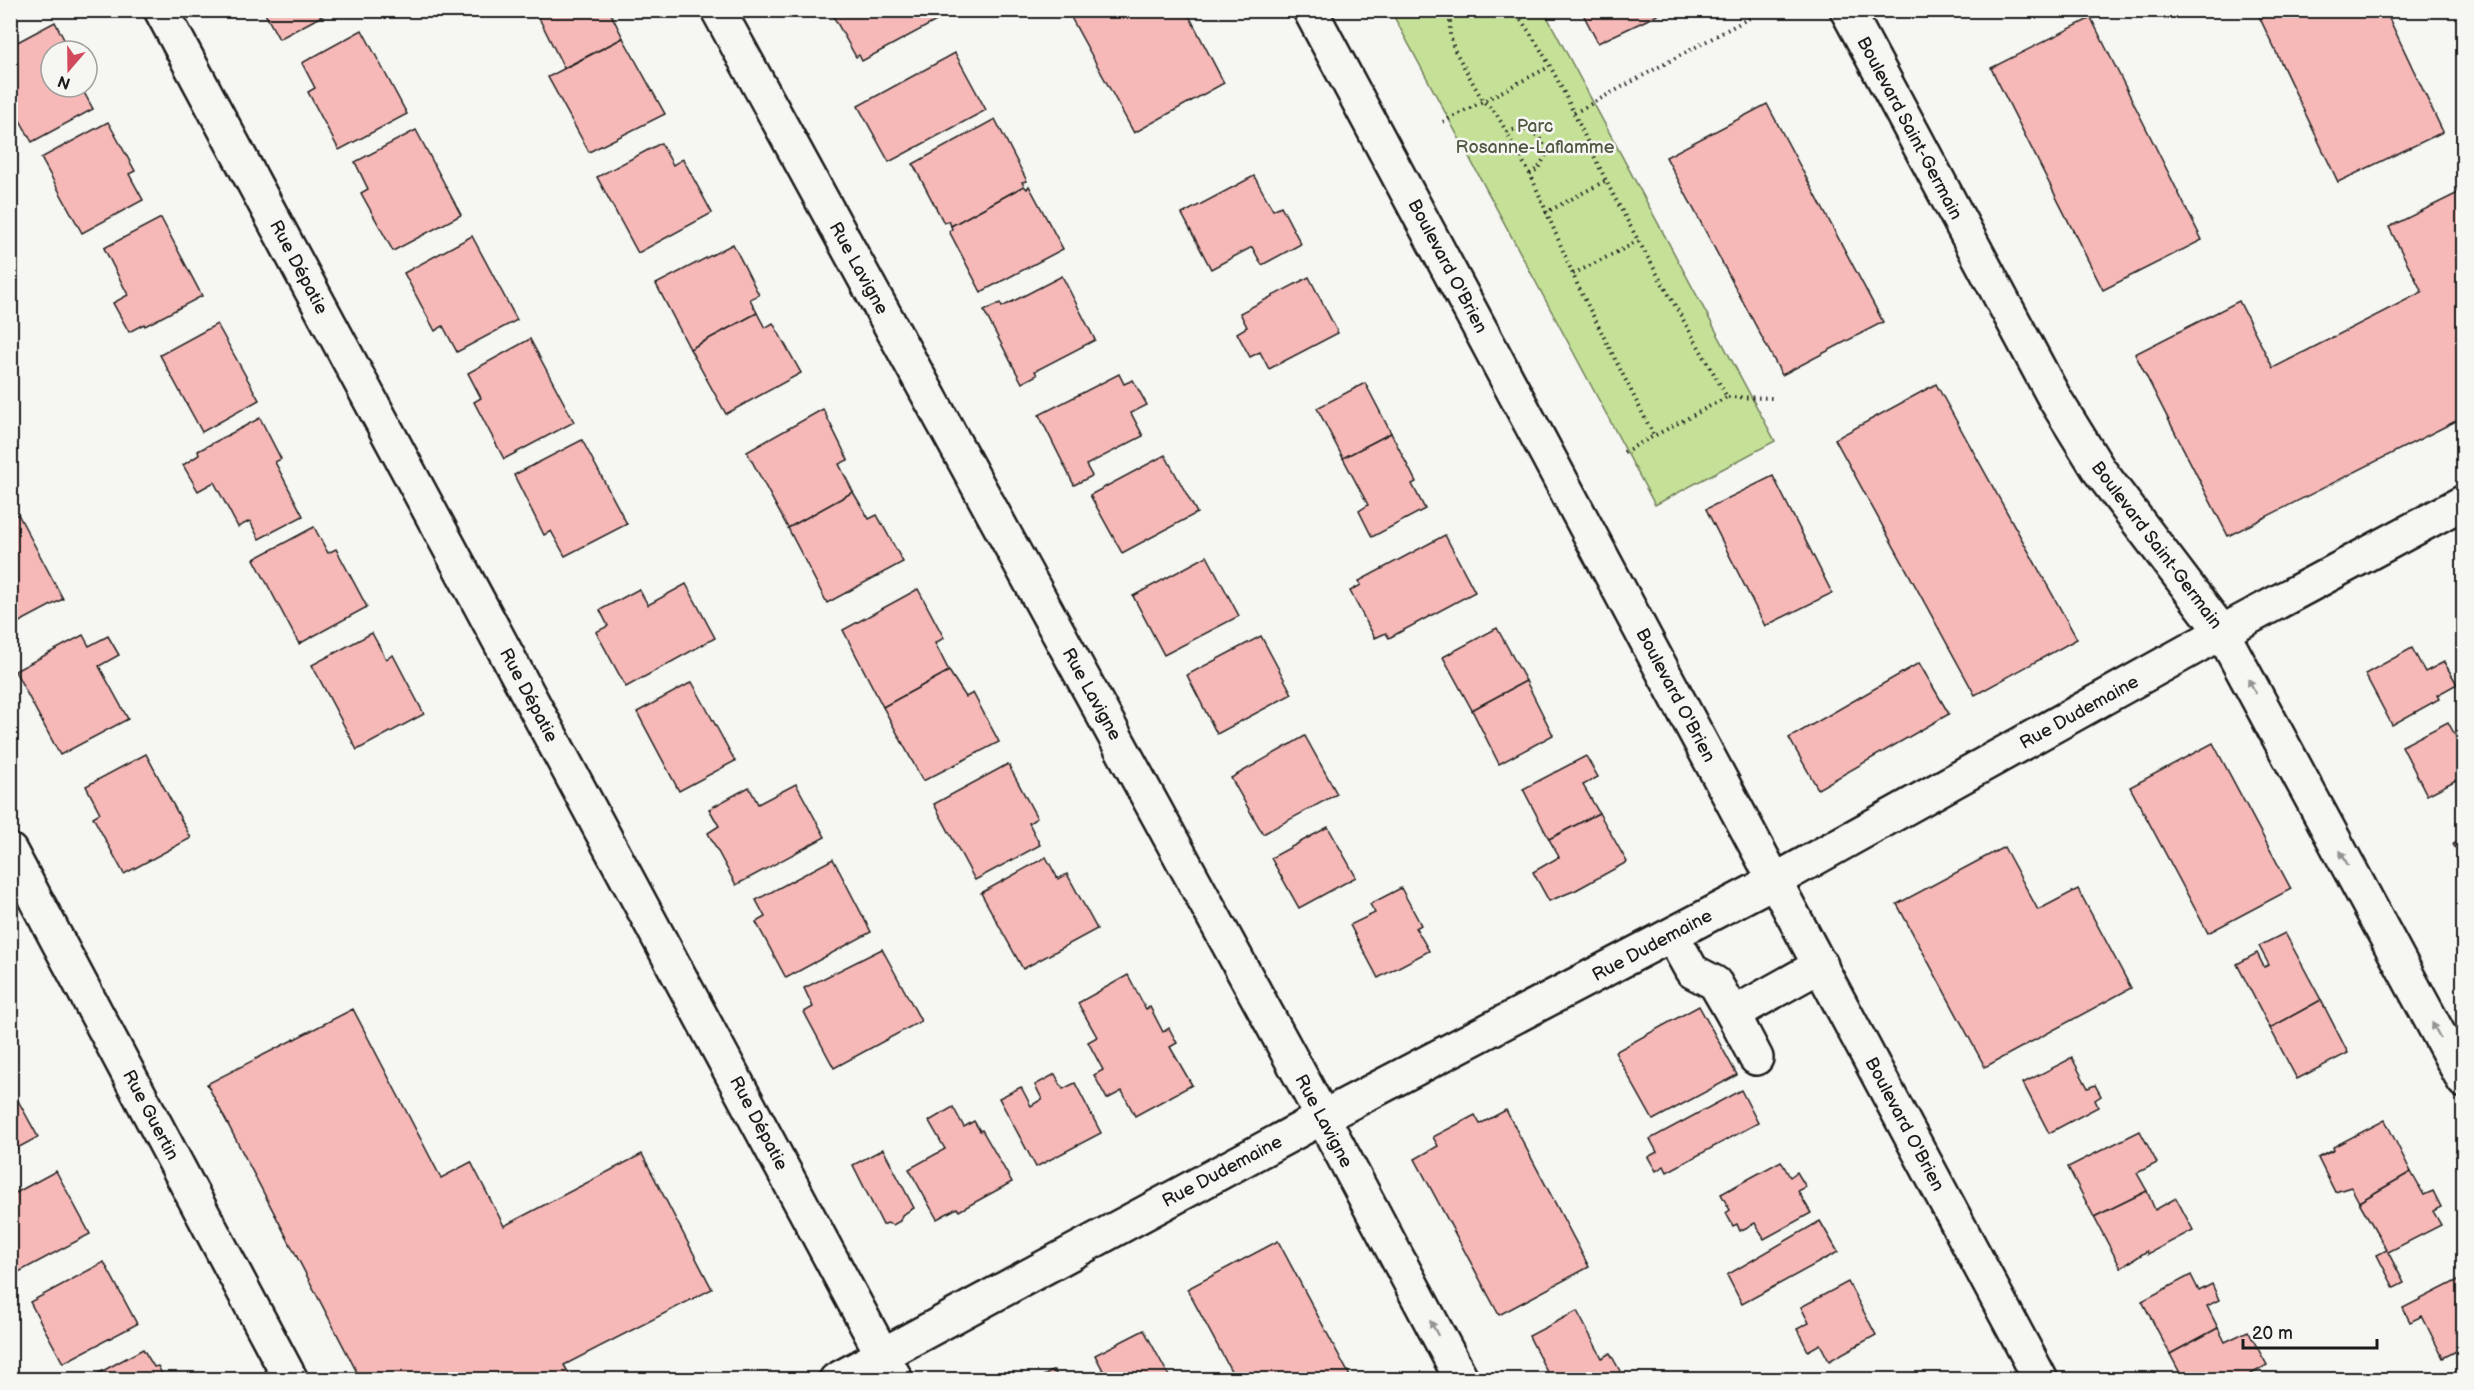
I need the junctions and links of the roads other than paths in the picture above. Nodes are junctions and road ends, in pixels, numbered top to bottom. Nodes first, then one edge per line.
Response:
1 (161, 10) edge
2 (718, 10) edge
3 (1310, 10) edge
4 (1847, 10) edge
5 (2463, 502) edge
6 (2222, 632) junction
7 (10, 851) edge
8 (1776, 880) junction
9 (1672, 935) junction
10 (1821, 965) junction
11 (1732, 1014) junction
12 (1756, 1058) dead end
13 (2463, 1081) edge
14 (1323, 1117) junction
15 (890, 1367) edge
16 (291, 1380) edge
17 (836, 1380) edge
18 (1462, 1380) edge
19 (2041, 1380) edge

1 - 15 street, Rue Dépatie
2 - 14 street, Rue Lavigne
3 - 8 street, Boulevard O'Brien
4 - 6 street, Boulevard Saint-Germain
5 - 6 street, Rue Dudemaine
6 - 8 street, Rue Dudemaine
13 -> 6 street, Boulevard Saint-Germain
7 - 16 street, Rue Guertin
8 - 9 street, Rue Dudemaine
8 - 10 street, Boulevard O'Brien
9 - 11 street
9 - 14 street, Rue Dudemaine
10 - 11 street
10 - 19 street, Boulevard O'Brien
11 - 12 street
14 - 15 street, Rue Dudemaine
18 -> 14 street, Rue Lavigne
15 - 17 street, Rue Dudemaine

